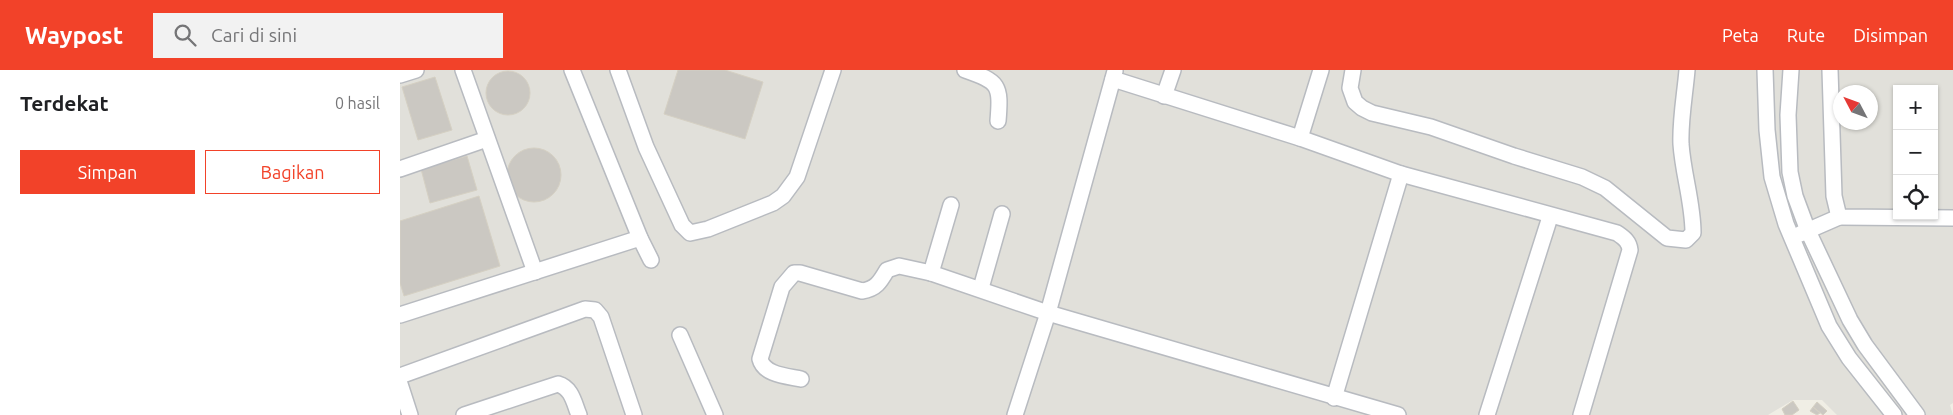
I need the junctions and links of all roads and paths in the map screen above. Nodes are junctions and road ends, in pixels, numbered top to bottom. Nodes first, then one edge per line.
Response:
1 (416, 70) edge
2 (463, 70) edge
3 (572, 70) edge
4 (618, 70) edge
5 (834, 70) edge
6 (965, 70) edge
7 (1173, 70) edge
8 (1321, 70) edge
9 (1353, 70) edge
10 (1687, 70) edge
11 (1765, 70) edge
12 (1791, 70) edge
13 (1830, 70) edge
14 (400, 75) edge
15 (1114, 75) edge
16 (1164, 96) junction
17 (998, 121) dead end
18 (1300, 138) junction
19 (487, 139) junction
20 (400, 169) edge
21 (1401, 174) junction
22 (951, 205) dead end
23 (1002, 214) dead end
24 (1550, 217) junction
25 (1839, 217) junction
26 (1953, 218) edge
27 (1808, 231) junction
28 (640, 238) junction
29 (1791, 238) junction
30 (652, 260) dead end
31 (535, 272) junction
32 (931, 273) junction
33 (981, 288) junction
34 (1048, 313) junction
35 (400, 315) edge
36 (680, 335) dead end
37 (1865, 345) junction
38 (1849, 358) junction
39 (400, 376) edge
40 (801, 380) dead end
41 (400, 384) edge
42 (1334, 398) junction
43 (410, 415) edge
44 (464, 415) edge
45 (579, 415) edge
46 (634, 415) edge
47 (714, 415) edge
48 (1015, 415) edge
49 (1398, 415) edge
50 (1487, 415) edge
51 (1581, 415) edge
52 (1894, 415) edge
53 (1917, 415) edge

1 - 14 lane
2 - 19 lane
3 - 28 lane
4 - 5 lane
6 - 17 lane
7 - 16 lane
8 - 18 lane
9 - 10 lane
11 - 29 lane
12 - 27 lane
13 - 25 lane
15 - 16 lane
15 - 34 lane
16 - 18 lane
18 - 21 lane
19 - 20 lane
19 - 31 lane
21 - 24 lane
21 - 42 lane
22 - 32 lane
23 - 33 lane
24 - 50 lane
24 - 51 lane
25 - 26 lane
25 - 27 lane
27 - 29 lane
27 - 37 lane
28 - 30 lane
28 - 31 lane
29 - 38 lane
31 - 35 lane
32 - 33 lane
32 - 40 lane
33 - 34 lane
34 - 42 lane
34 - 48 lane
36 - 47 lane
37 - 38 lane
37 - 53 lane
38 - 52 lane
39 - 46 lane
41 - 43 lane
42 - 49 lane
44 - 45 lane

